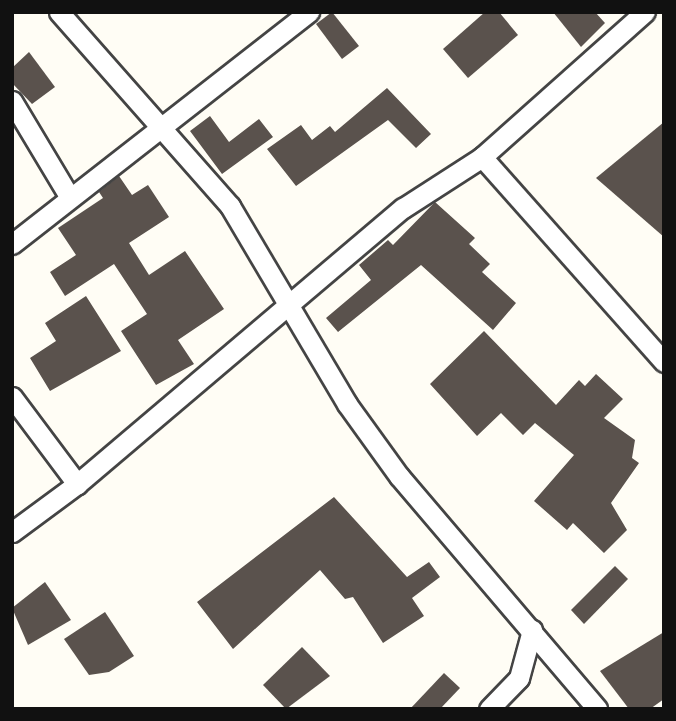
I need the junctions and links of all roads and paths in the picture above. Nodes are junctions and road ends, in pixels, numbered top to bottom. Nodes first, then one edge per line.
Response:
1 (59, 12) edge
2 (309, 12) edge
3 (645, 12) edge
4 (12, 101) edge
5 (160, 125) junction
6 (482, 157) junction
7 (71, 198) junction
8 (12, 244) edge
9 (290, 303) junction
10 (664, 362) edge
11 (12, 397) edge
12 (77, 484) junction
13 (12, 532) edge
14 (532, 630) junction
15 (489, 709) edge
16 (597, 709) edge

1 - 5 street
2 - 5 street
3 - 6 street
4 - 7 street
5 - 7 street
5 - 9 street
6 - 9 street
6 - 10 street
7 - 8 street
9 - 12 street
9 - 14 street
11 - 12 street
12 - 13 street
14 - 15 street
14 - 16 street

